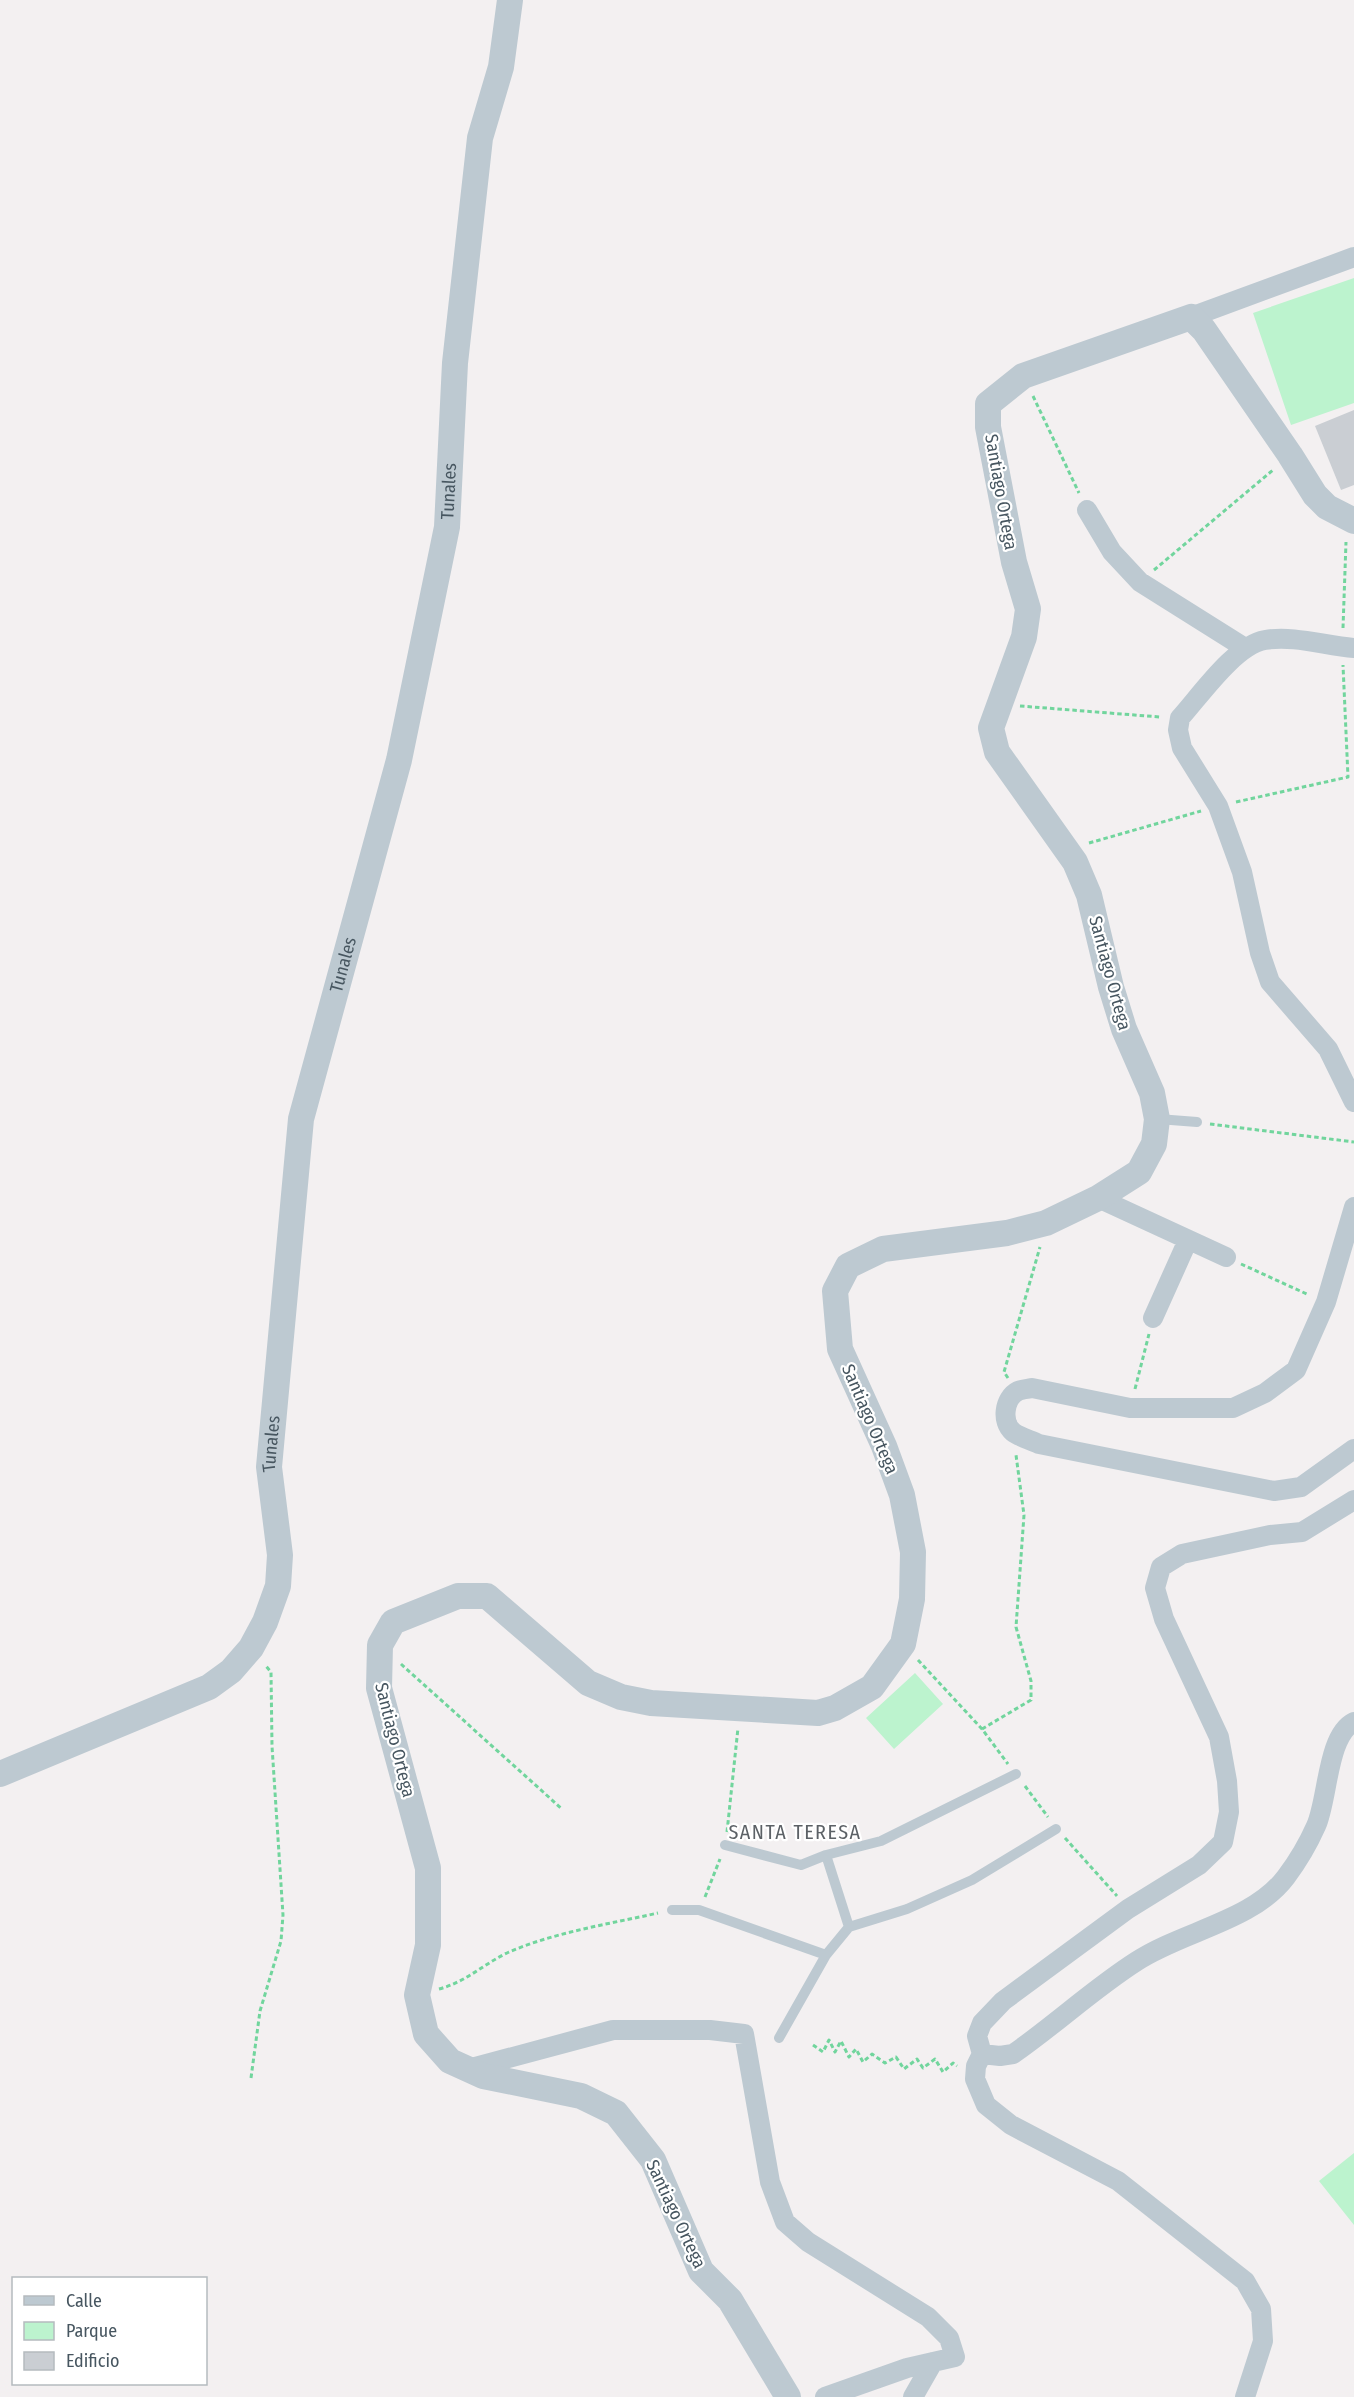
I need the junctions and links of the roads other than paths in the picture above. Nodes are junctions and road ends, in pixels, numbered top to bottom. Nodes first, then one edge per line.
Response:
1 (510, 0) edge
2 (1354, 257) edge
3 (1191, 317) junction
4 (1087, 510) road end
5 (1350, 520) edge
6 (1245, 648) junction
7 (1348, 648) edge
8 (1354, 1102) edge
9 (1157, 1119) junction
10 (1197, 1122) road end
11 (1098, 1198) junction
12 (1354, 1208) edge
13 (1188, 1240) junction
14 (1226, 1257) road end
15 (1153, 1318) road end
16 (1354, 1449) edge
17 (1354, 1500) edge
18 (1354, 1722) edge
19 (0, 1774) edge
20 (1016, 1774) dead end
21 (1056, 1828) dead end
22 (725, 1845) road end
23 (826, 1855) junction
24 (672, 1910) road end
25 (849, 1927) junction
26 (826, 1955) junction
27 (779, 2038) dead end
28 (982, 2054) junction
29 (468, 2069) junction
30 (933, 2362) junction
31 (788, 2397) edge
32 (825, 2397) edge
33 (913, 2397) edge
34 (1245, 2397) edge

1 - 19 street, Tunales
2 - 3 street
3 - 5 street
3 - 9 street, Santiago Ortega
4 - 6 street
6 - 7 street
6 - 8 street
9 - 10 lane
9 - 11 street, Santiago Ortega
11 - 13 street
11 - 29 street, Santiago Ortega
12 - 16 street
13 - 14 street
13 - 15 street
17 - 28 street
18 - 28 street
20 - 23 lane
21 - 25 lane
22 - 23 lane
23 - 25 lane
24 - 26 lane
25 - 26 lane
26 - 27 lane
28 - 34 street
29 - 30 street
29 - 31 street, Santiago Ortega
30 - 32 street
30 - 33 street

